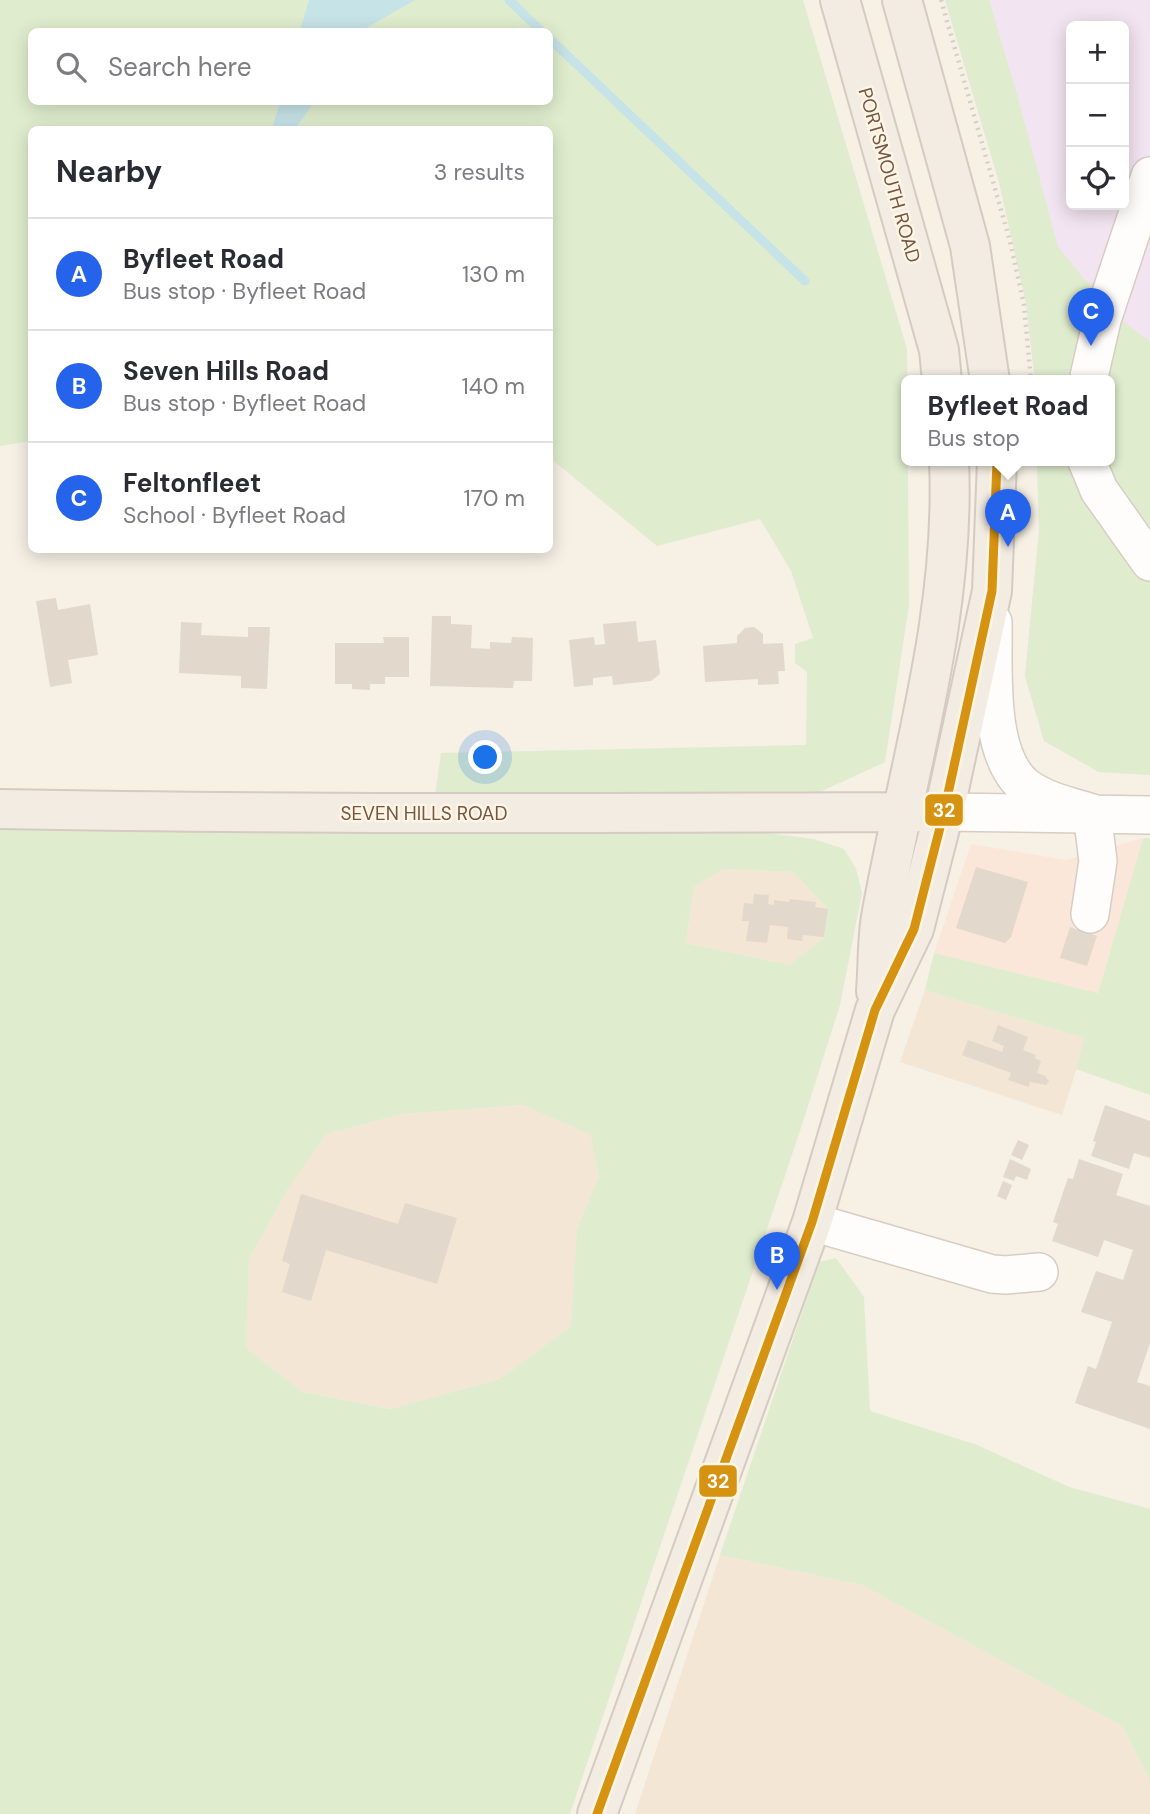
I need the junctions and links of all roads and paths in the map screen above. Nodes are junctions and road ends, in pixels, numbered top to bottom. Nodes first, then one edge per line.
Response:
1 (840, 0) edge
2 (902, 0) edge
3 (941, 0) edge
4 (1150, 176) edge
5 (941, 365) edge
6 (989, 375) edge
7 (1030, 375) edge
8 (1088, 375) edge
9 (949, 466) edge
10 (998, 466) edge
11 (1089, 466) edge
12 (1150, 562) edge
13 (992, 592) junction
14 (908, 796) junction
15 (0, 809) edge
16 (944, 812) junction
17 (1091, 813) junction
18 (1150, 815) edge
19 (1090, 914) dead end
20 (875, 1010) junction
21 (812, 1223) junction
22 (1039, 1272) dead end
23 (597, 1814) edge

1 - 5 main road, PORTSMOUTH ROAD
2 - 6 main road
3 - 7 path
4 - 8 lane
9 - 14 main road
10 - 13 main road
11 - 12 lane
13 - 16 main road
13 - 17 lane
14 - 15 main road, SEVEN HILLS ROAD
14 - 16 main road, SEVEN HILLS ROAD
14 - 20 main road
16 - 17 lane
16 - 20 main road
17 - 18 lane
17 - 19 lane
20 - 21 main road
21 - 22 lane
21 - 23 main road

